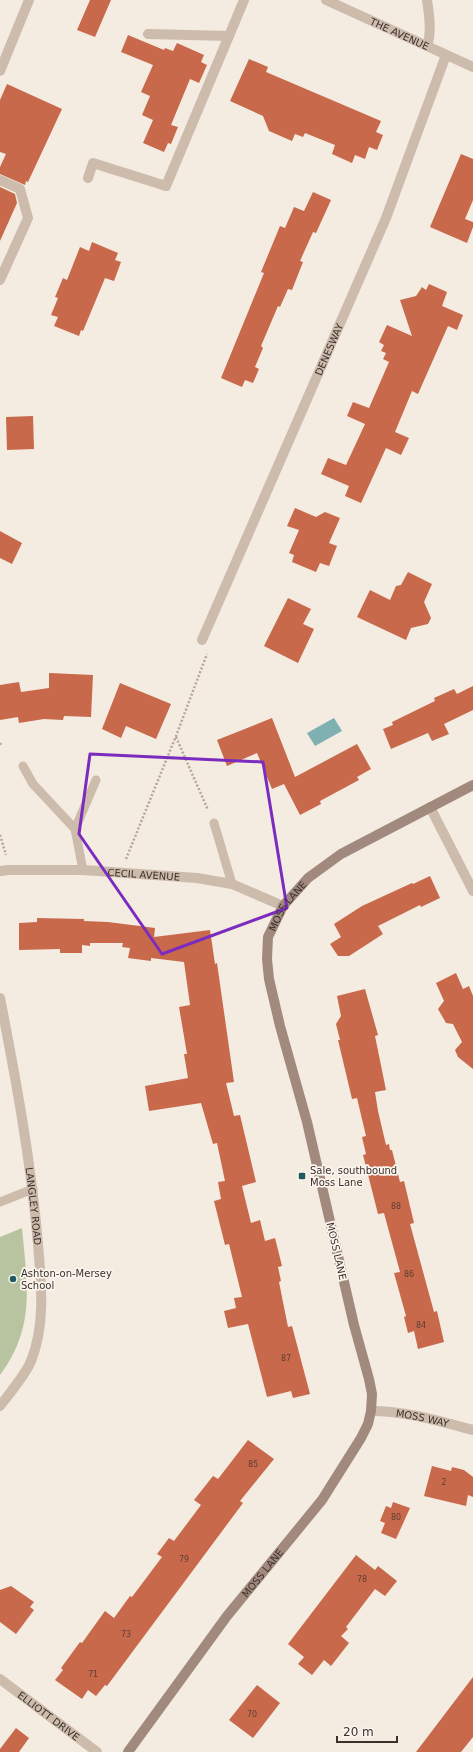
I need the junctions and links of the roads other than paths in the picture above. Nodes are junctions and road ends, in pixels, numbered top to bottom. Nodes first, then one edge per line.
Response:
1 (29, 0) edge
2 (244, 0) edge
3 (326, 0) edge
4 (428, 0) edge
5 (148, 34) dead end
6 (229, 36) junction
7 (427, 46) junction
8 (446, 55) junction
9 (473, 67) edge
10 (0, 71) edge
11 (88, 178) dead end
12 (0, 180) edge
13 (0, 280) edge
14 (202, 640) road end
15 (23, 766) dead end
16 (96, 780) dead end
17 (473, 785) edge
18 (430, 807) junction
19 (214, 823) road end
20 (75, 829) junction
21 (4, 870) edge
22 (83, 870) junction
23 (232, 884) junction
24 (473, 891) edge
25 (283, 906) junction
26 (0, 998) edge
27 (32, 1189) junction
28 (0, 1202) edge
29 (0, 1406) edge
30 (371, 1411) junction
31 (473, 1430) edge
32 (0, 1679) edge
33 (97, 1752) edge
34 (128, 1752) edge

1 - 10 street
2 - 6 street
3 - 7 street, THE AVENUE
4 - 7 street
5 - 6 street
6 - 11 street
7 - 8 street, THE AVENUE
8 - 9 street, THE AVENUE
8 - 14 street, DENESWAY
12 - 13 street
15 - 20 lane
16 - 20 lane
17 - 18 street, MOSS LANE
18 - 24 street
18 - 25 street, MOSS LANE
19 - 23 lane
20 - 22 lane
21 - 22 street, CECIL AVENUE
22 - 23 street, CECIL AVENUE
23 - 25 street, CECIL AVENUE
25 - 30 street, MOSS LANE
26 - 27 street, LANGLEY ROAD
27 - 28 lane
27 - 29 street, LANGLEY ROAD
30 - 31 street, MOSS WAY
30 - 34 street, MOSS LANE
32 - 33 street, ELLIOTT DRIVE

